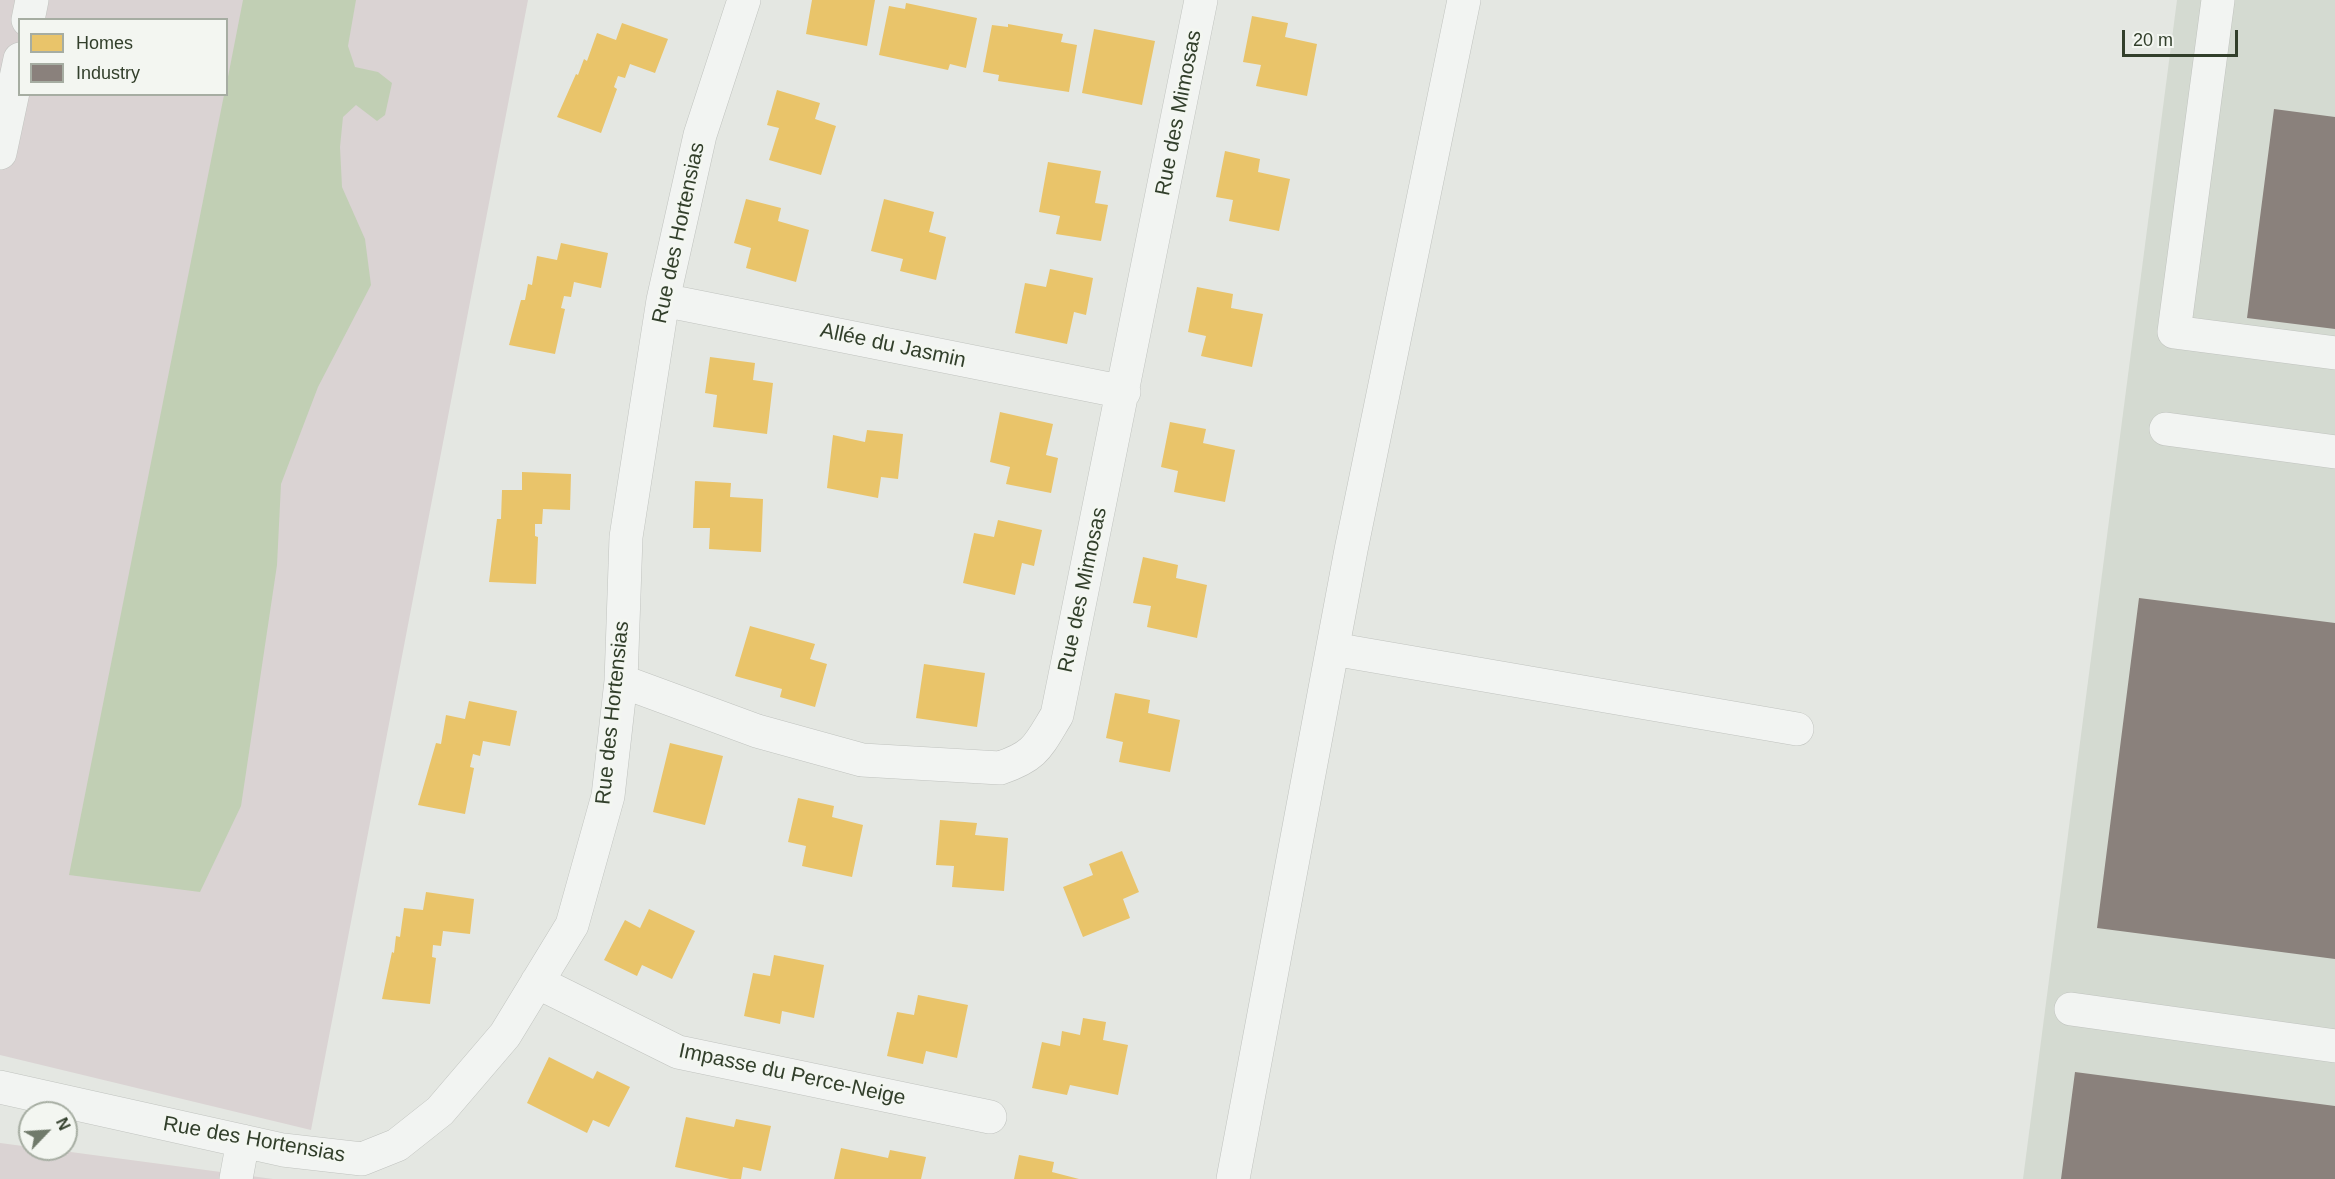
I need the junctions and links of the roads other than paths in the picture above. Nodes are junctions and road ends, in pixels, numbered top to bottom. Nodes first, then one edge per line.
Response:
1 (32, 0) edge
2 (744, 0) edge
3 (1201, 0) edge
4 (1464, 0) edge
5 (2218, 0) edge
6 (28, 18) edge
7 (18, 68) edge
8 (0, 153) edge
9 (663, 300) junction
10 (2335, 353) edge
11 (1124, 392) junction
12 (2166, 429) dead end
13 (2335, 452) edge
14 (1333, 649) junction
15 (621, 681) junction
16 (1797, 729) dead end
17 (537, 982) junction
18 (2071, 1009) dead end
19 (2335, 1046) edge
20 (0, 1088) edge
21 (990, 1117) dead end
22 (243, 1141) junction
23 (236, 1179) edge
24 (1233, 1179) edge

1 - 6 street
2 - 9 street, Rue des Hortensias
3 - 11 street, Rue des Mimosas
4 - 14 street
5 - 10 street
7 - 8 street
9 - 11 street, Allée du Jasmin
9 - 15 street, Rue des Hortensias
11 - 15 street, Rue des Mimosas
12 - 13 street
14 - 16 street
14 - 24 street
15 - 17 street, Rue des Hortensias
17 - 21 street, Impasse du Perce-Neige
17 - 22 street, Rue des Hortensias
18 - 19 street
20 - 22 street, Rue des Hortensias
22 - 23 street

